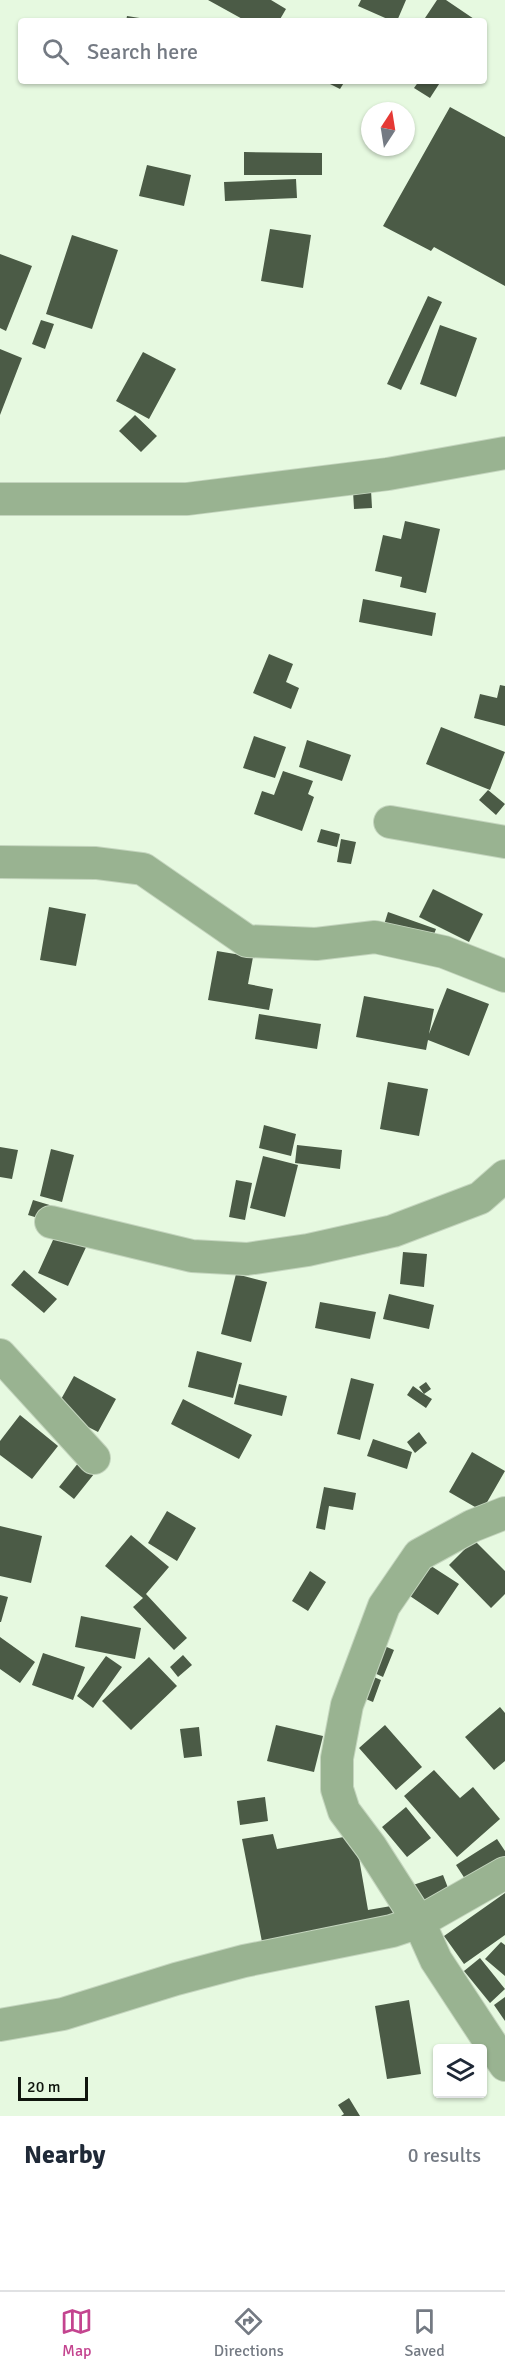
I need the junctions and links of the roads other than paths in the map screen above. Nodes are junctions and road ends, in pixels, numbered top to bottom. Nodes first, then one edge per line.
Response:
1 (505, 453) edge
2 (0, 499) edge
3 (390, 822) dead end
4 (505, 842) edge
5 (0, 862) edge
6 (505, 976) edge
7 (505, 1176) edge
8 (51, 1222) dead end
9 (0, 1355) edge
10 (94, 1458) dead end
11 (505, 1513) edge
12 (505, 1873) edge
13 (419, 1922) junction
14 (0, 2025) edge
15 (505, 2065) edge

1 - 2 street
3 - 4 street
5 - 6 street
7 - 8 street
9 - 10 street
11 - 13 street
12 - 13 street
13 - 14 street
13 - 15 street

